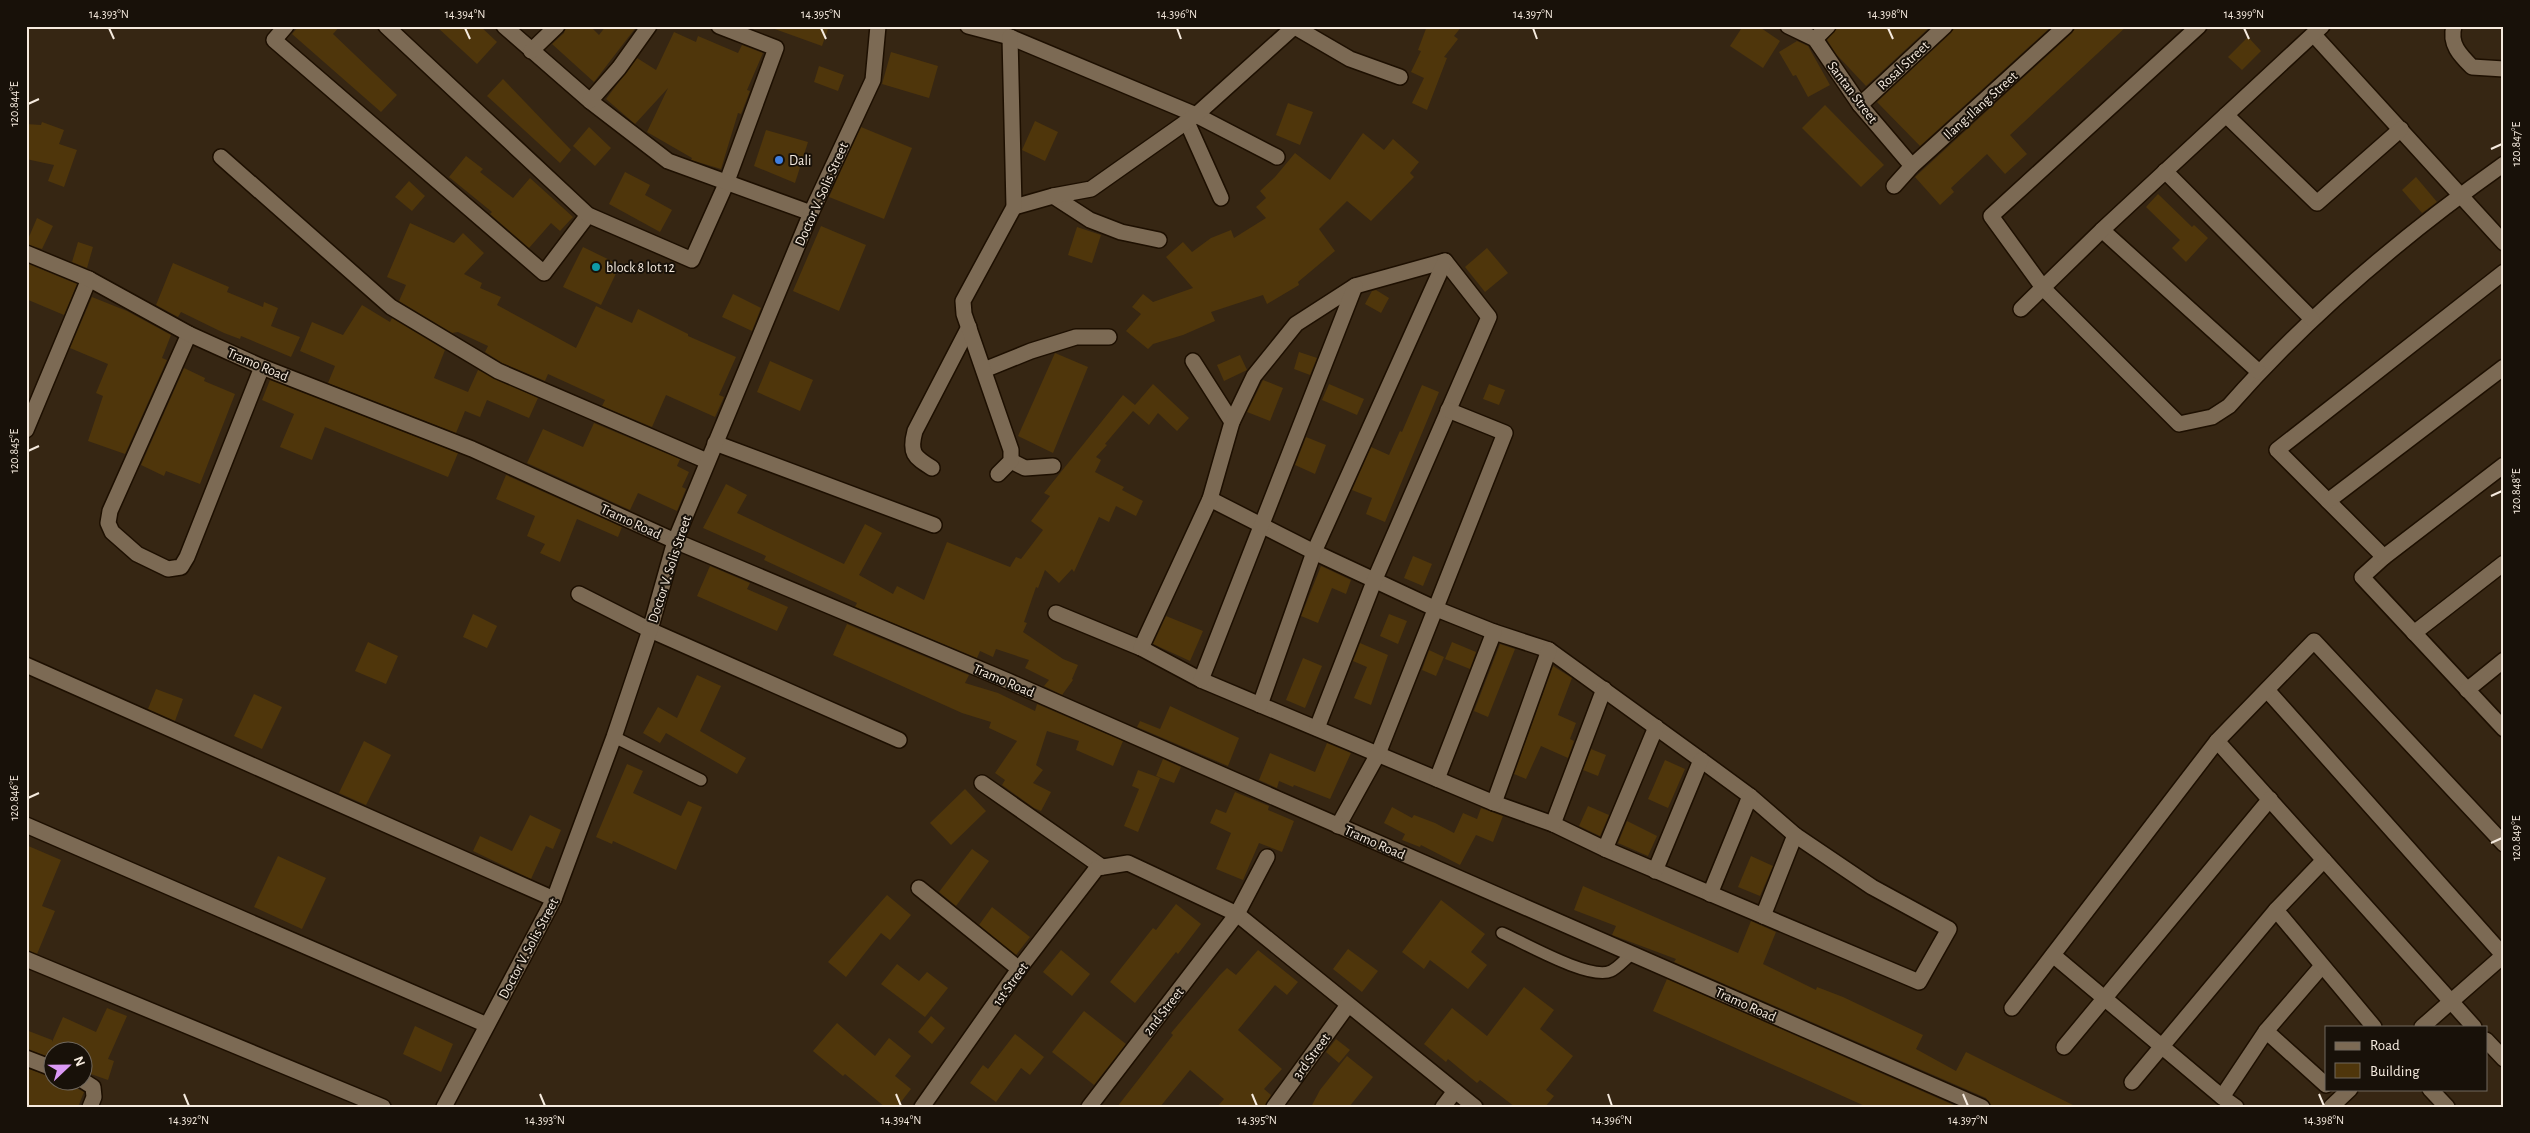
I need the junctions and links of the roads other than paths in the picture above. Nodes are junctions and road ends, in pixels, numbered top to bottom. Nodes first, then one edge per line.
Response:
1 (286, 26) edge
2 (386, 26) edge
3 (504, 26) edge
4 (557, 26) edge
5 (649, 26) edge
6 (719, 26) edge
7 (878, 26) edge
8 (968, 26) edge
9 (1788, 26) edge
10 (1828, 26) edge
11 (1945, 26) edge
12 (2066, 26) edge
13 (2199, 26) edge
14 (2454, 26) edge
15 (1295, 27) edge
16 (2318, 30) edge
17 (1010, 37) junction
18 (1815, 39) junction
19 (531, 50) junction
20 (2504, 69) edge
21 (1400, 77) dead end
22 (590, 101) junction
23 (1860, 104) junction
24 (2226, 116) junction
25 (1191, 118) junction
26 (2401, 129) junction
27 (221, 157) dead end
28 (1277, 157) dead end
29 (2504, 164) edge
30 (1912, 166) junction
31 (2165, 171) junction
32 (726, 184) junction
33 (1894, 186) dead end
34 (2460, 195) junction
35 (1053, 196) junction
36 (1221, 198) dead end
37 (1014, 207) junction
38 (811, 213) junction
39 (588, 216) junction
40 (2102, 230) junction
41 (1160, 240) dead end
42 (2504, 242) edge
43 (26, 253) edge
44 (1445, 261) junction
45 (2504, 272) edge
46 (89, 279) junction
47 (1355, 286) junction
48 (2044, 290) junction
49 (2021, 309) dead end
50 (2312, 319) junction
51 (969, 327) junction
52 (189, 334) junction
53 (1110, 336) dead end
54 (1193, 361) dead end
55 (2504, 366) edge
56 (262, 367) junction
57 (984, 370) junction
58 (2259, 372) junction
59 (1448, 410) junction
60 (1232, 422) junction
61 (26, 430) edge
62 (715, 443) junction
63 (708, 461) junction
64 (1011, 461) junction
65 (2504, 465) edge
66 (1054, 466) dead end
67 (932, 468) dead end
68 (998, 474) dead end
69 (1210, 498) junction
70 (2328, 501) junction
71 (1260, 524) junction
72 (934, 525) dead end
73 (675, 541) junction
74 (1314, 552) junction
75 (2384, 557) junction
76 (2504, 563) edge
77 (1375, 578) junction
78 (579, 594) dead end
79 (1434, 608) junction
80 (1056, 613) dead end
81 (650, 630) junction
82 (1494, 632) junction
83 (2414, 633) junction
84 (1141, 648) junction
85 (1549, 650) junction
86 (2504, 660) edge
87 (26, 665) edge
88 (1201, 680) junction
89 (1604, 689) junction
90 (2267, 690) junction
91 (2467, 690) junction
92 (1260, 704) junction
93 (1656, 727) junction
94 (1316, 728) junction
95 (2504, 729) edge
96 (614, 737) junction
97 (899, 740) dead end
98 (2217, 741) junction
99 (1378, 754) junction
100 (1701, 760) junction
101 (1438, 779) junction
102 (701, 780) dead end
103 (982, 783) dead end
104 (1750, 796) junction
105 (2270, 799) junction
106 (1494, 803) junction
107 (1553, 824) junction
108 (26, 825) edge
109 (1338, 826) junction
110 (1795, 835) junction
111 (2504, 844) edge
112 (1605, 850) junction
113 (1267, 857) dead end
114 (2324, 860) junction
115 (1102, 867) junction
116 (1655, 871) junction
117 (920, 888) dead end
118 (1710, 894) junction
119 (554, 899) junction
120 (2276, 910) junction
121 (1237, 914) junction
122 (1763, 916) junction
123 (1502, 933) dead end
124 (1632, 954) junction
125 (2053, 955) junction
126 (2504, 955) edge
127 (26, 959) edge
128 (2322, 966) junction
129 (1019, 969) junction
130 (2105, 998) junction
131 (2451, 1001) junction
132 (1348, 1006) junction
133 (2012, 1008) dead end
134 (487, 1024) junction
135 (2373, 1026) edge
136 (2423, 1026) edge
137 (2473, 1026) edge
138 (2266, 1031) junction
139 (2488, 1042) edge
140 (2064, 1047) dead end
141 (2161, 1047) junction
142 (26, 1058) edge
143 (2504, 1059) edge
144 (42, 1064) edge
145 (2132, 1082) dead end
146 (2325, 1084) edge
147 (92, 1086) edge
148 (2431, 1090) edge
149 (1455, 1091) junction
150 (2222, 1097) junction
151 (90, 1107) edge
152 (382, 1107) edge
153 (444, 1107) edge
154 (922, 1107) edge
155 (1089, 1107) edge
156 (1274, 1107) edge
157 (1443, 1107) edge
158 (1475, 1107) edge
159 (1982, 1107) edge
160 (2236, 1107) edge
161 (2447, 1107) edge

1 - 39 street
2 - 39 street
3 - 19 street
4 - 19 street
5 - 22 street
6 - 32 street
7 - 38 street, Doctor V. Solis Street
8 - 17 street
9 - 18 street, Santan Street
10 - 18 street
11 - 23 street, Rosal Street
12 - 30 street, Ilang-Ilang Street
13 - 48 street
14 - 20 street
15 - 21 street
15 - 25 street
16 - 24 street
16 - 26 street
17 - 25 street
17 - 37 street
18 - 23 street, Santan Street
19 - 22 street
22 - 32 street
23 - 30 street, Santan Street
24 - 26 street
24 - 31 street
25 - 28 street
25 - 35 street
25 - 36 street
26 - 34 street
27 - 63 street
29 - 34 street
30 - 33 street, Ilang-Ilang Street
31 - 40 street
31 - 50 street
32 - 38 street
32 - 39 street
34 - 42 street
34 - 50 street
35 - 37 street
35 - 41 street
37 - 51 street
38 - 62 street, Doctor V. Solis Street
40 - 48 street
40 - 58 street
43 - 46 street, Tramo Road
44 - 47 street
44 - 59 street
44 - 74 street
45 - 70 street
46 - 52 street, Tramo Road
46 - 61 street
47 - 60 street
47 - 71 street
48 - 49 street
48 - 58 street
50 - 58 street
51 - 57 street
51 - 67 street
52 - 56 street, Tramo Road
52 - 56 street
53 - 57 street
54 - 60 street
55 - 70 street
56 - 73 street, Tramo Road
57 - 64 street
59 - 77 street
59 - 79 street
60 - 69 street
62 - 63 street, Doctor V. Solis Street
62 - 72 street
63 - 73 street, Doctor V. Solis Street
64 - 66 street
64 - 68 street
65 - 75 street
69 - 71 street
69 - 84 street
70 - 75 street
71 - 74 street
71 - 88 street
73 - 81 street, Doctor V. Solis Street
73 - 109 street, Tramo Road
74 - 77 street
74 - 92 street
75 - 83 street
76 - 83 street
77 - 79 street
77 - 94 street
78 - 81 street
79 - 82 street
79 - 99 street
80 - 84 street
81 - 96 street, Doctor V. Solis Street
81 - 97 street
82 - 85 street
82 - 101 street
83 - 91 street
84 - 88 street
85 - 89 street
85 - 106 street
86 - 91 street
87 - 119 street
88 - 92 street
89 - 93 street
89 - 107 street
90 - 98 street
90 - 111 street
90 - 126 street
91 - 95 street
92 - 94 street
93 - 100 street
93 - 112 street
94 - 99 street
96 - 102 lane
96 - 119 street, Doctor V. Solis Street
98 - 105 street
98 - 125 street
99 - 101 street
99 - 109 street
100 - 104 street
100 - 116 street
101 - 106 street
103 - 115 street
104 - 110 street
104 - 118 street
105 - 114 street
105 - 130 street
106 - 107 street
107 - 112 street
108 - 134 street
109 - 124 street, Tramo Road
110 - 122 street
110 - 122 street
112 - 116 street
113 - 121 street, 2nd Street
114 - 120 street
114 - 131 street
115 - 121 street
115 - 129 street, 1st Street
116 - 118 street
117 - 129 street
118 - 122 street
119 - 134 street, Doctor V. Solis Street
120 - 128 street
120 - 141 street
121 - 132 street
121 - 155 street, 2nd Street
123 - 124 lane
124 - 159 street, Tramo Road
125 - 130 street
125 - 133 street
126 - 131 street
127 - 152 street
128 - 135 street
128 - 138 street
129 - 154 street, 1st Street
130 - 140 street
130 - 141 street
131 - 136 street
131 - 137 street
132 - 149 street
132 - 156 street, 3rd Street
134 - 153 street, Doctor V. Solis Street
138 - 146 street
138 - 150 street
139 - 143 street
141 - 145 street
141 - 150 street
142 - 144 street
147 - 151 street
148 - 161 street
149 - 157 street
149 - 158 street
150 - 160 street

